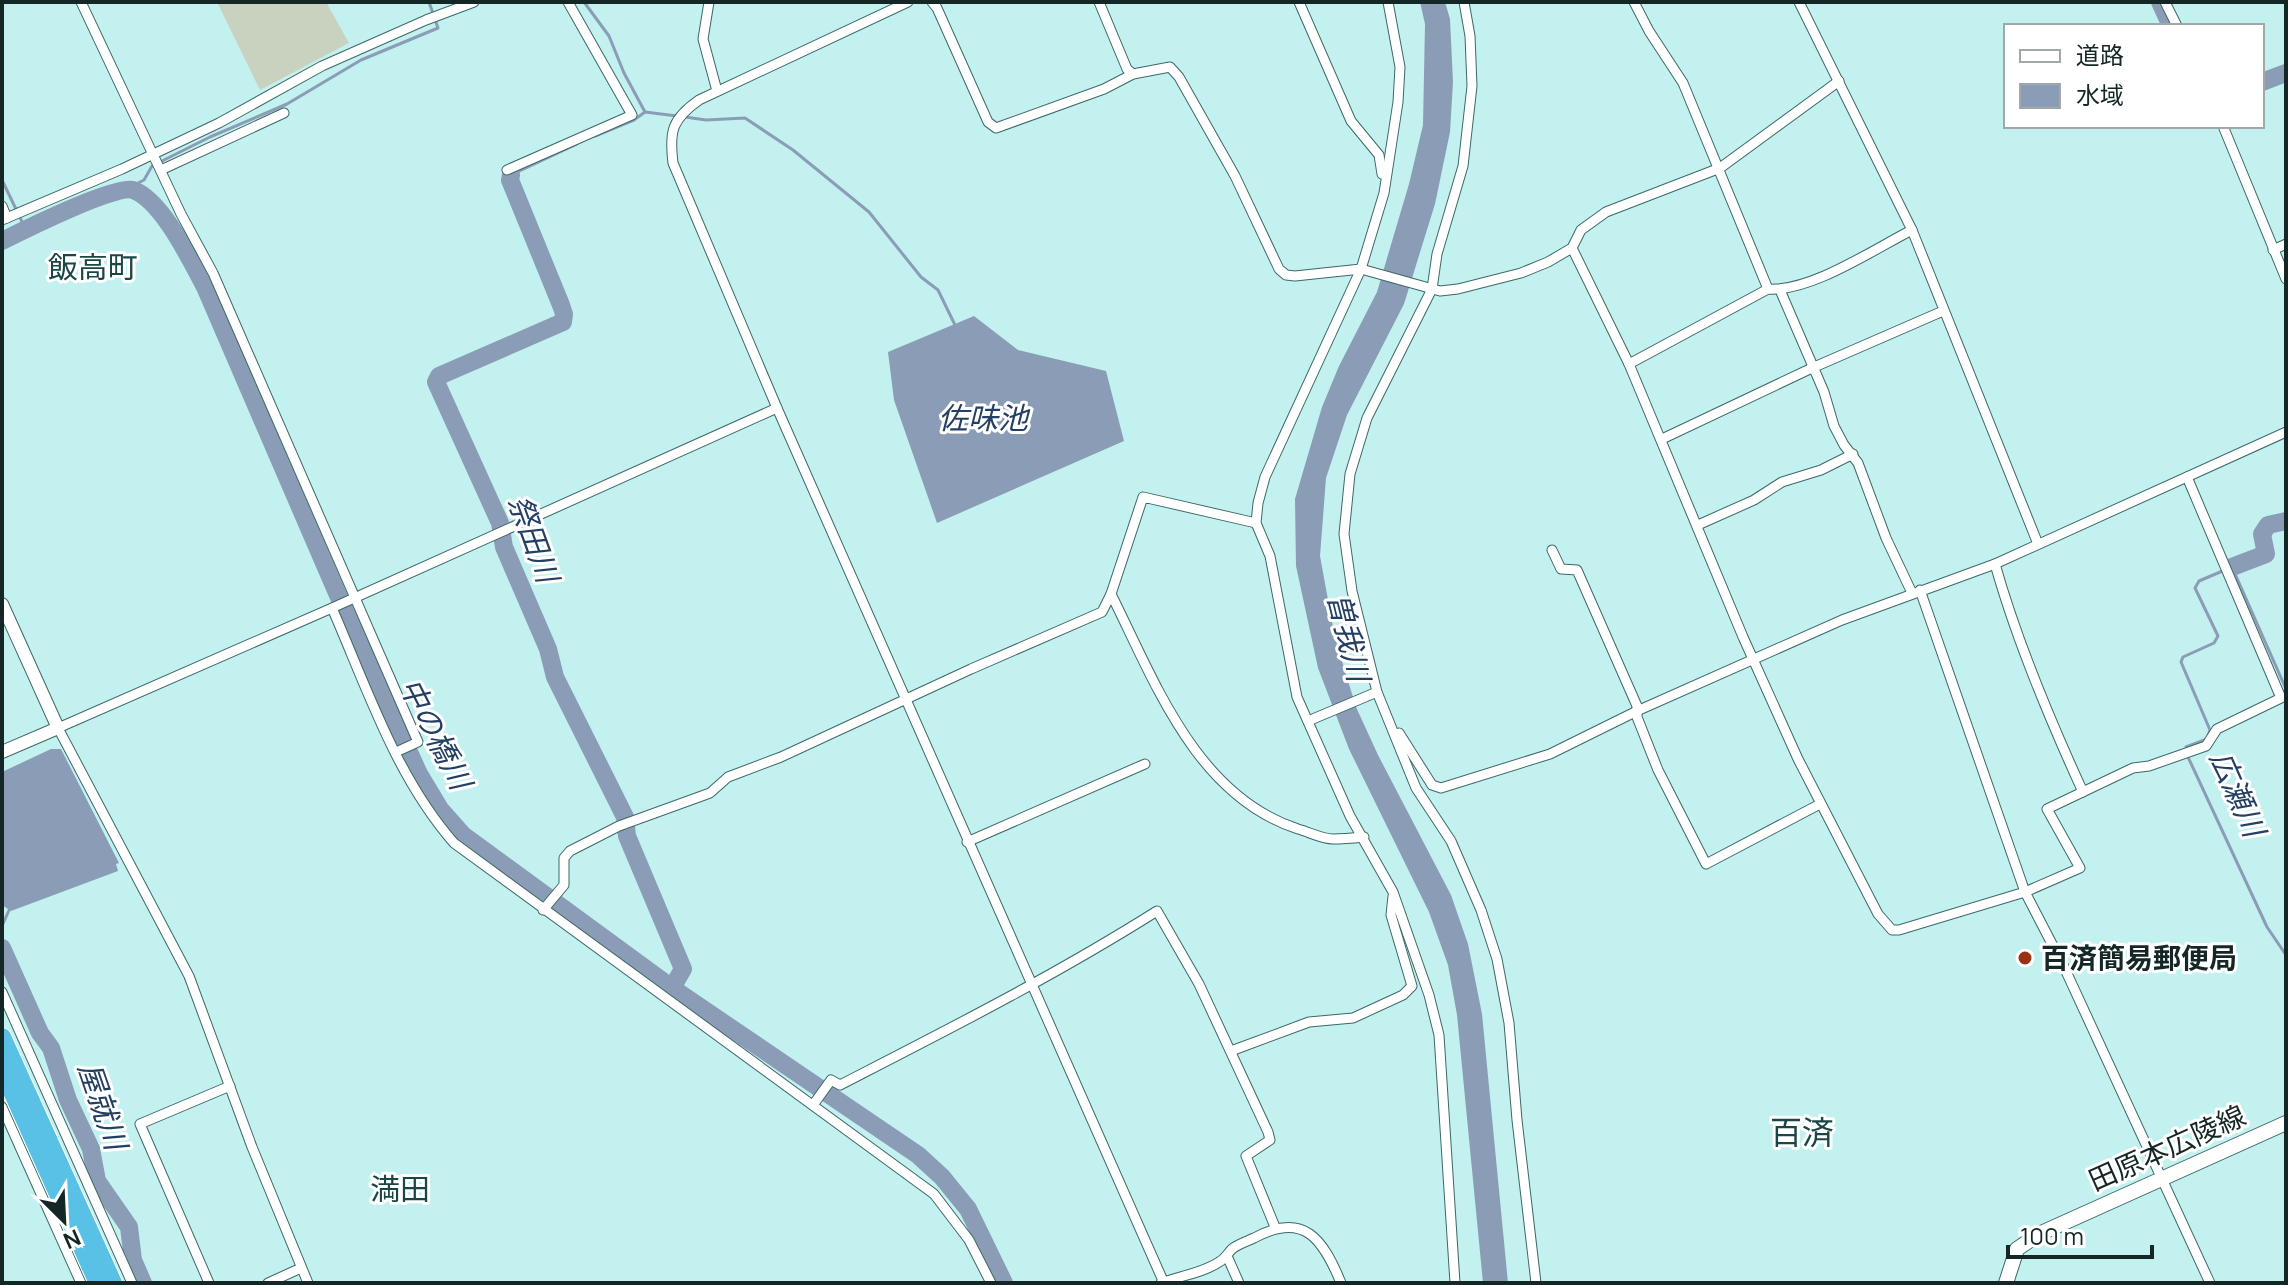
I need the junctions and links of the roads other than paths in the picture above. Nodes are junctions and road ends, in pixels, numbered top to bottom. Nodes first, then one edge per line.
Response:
1 (81, 2) edge
2 (474, 2) edge
3 (568, 2) edge
4 (709, 2) edge
5 (908, 2) edge
6 (932, 2) edge
7 (1099, 2) edge
8 (1299, 2) edge
9 (1388, 2) edge
10 (1464, 2) edge
11 (1634, 2) edge
12 (1799, 2) edge
13 (2165, 2) edge
14 (2176, 24) edge
15 (1133, 74) junction
16 (1839, 81) junction
17 (717, 91) junction
18 (284, 113) dead end
19 (2224, 128) edge
20 (222, 131) junction
21 (158, 162) junction
22 (1720, 168) junction
23 (507, 170) dead end
24 (1384, 193) junction
25 (2, 206) edge
26 (10, 217) edge
27 (1912, 230) junction
28 (2286, 244) edge
29 (1572, 248) junction
30 (2273, 250) junction
31 (1363, 269) junction
32 (2286, 279) edge
33 (1427, 288) junction
34 (1768, 289) junction
35 (1780, 290) junction
36 (1943, 311) junction
37 (1629, 364) junction
38 (1812, 368) junction
39 (777, 408) junction
40 (2286, 432) edge
41 (1662, 439) junction
42 (1853, 454) junction
43 (2187, 477) junction
44 (1256, 523) junction
45 (1698, 525) junction
46 (2038, 544) junction
47 (1552, 550) dead end
48 (1995, 564) junction
49 (1916, 591) junction
50 (1111, 594) junction
51 (354, 598) junction
52 (2, 604) edge
53 (333, 608) junction
54 (1754, 661) junction
55 (1373, 693) junction
56 (905, 700) junction
57 (1637, 711) junction
58 (1387, 714) junction
59 (1311, 719) junction
60 (58, 728) junction
61 (2, 752) edge
62 (397, 752) junction
63 (1145, 764) dead end
64 (2083, 792) junction
65 (1820, 804) junction
66 (1364, 837) junction
67 (967, 842) junction
68 (1393, 892) junction
69 (2025, 892) junction
70 (544, 909) junction
71 (1031, 986) junction
72 (2, 992) edge
73 (2, 1037) edge
74 (1231, 1051) junction
75 (2, 1069) edge
76 (230, 1086) junction
77 (813, 1104) junction
78 (2, 1107) edge
79 (2286, 1123) edge
80 (2162, 1179) junction
81 (1275, 1227) junction
82 (1227, 1256) junction
83 (301, 1268) junction
84 (81, 1283) edge
85 (98, 1283) edge
86 (113, 1283) edge
87 (132, 1283) edge
88 (209, 1283) edge
89 (268, 1283) edge
90 (308, 1283) edge
91 (991, 1283) edge
92 (1163, 1283) edge
93 (1239, 1283) edge
94 (1341, 1283) edge
95 (1455, 1283) edge
96 (1536, 1283) edge
97 (2006, 1283) edge
98 (2210, 1283) edge

1 - 21 street
2 - 20 street
3 - 23 street
4 - 17 street
5 - 17 street
6 - 15 street
7 - 15 street
8 - 24 street
9 - 24 street
10 - 33 street
11 - 22 street
12 - 16 street
13 - 14 street
15 - 31 street
16 - 22 street
16 - 27 street
17 - 39 street
18 - 20 street
19 - 30 street
20 - 21 street
20 - 21 street
21 - 26 street
21 - 51 street
22 - 29 street
22 - 34 street
24 - 31 street
25 - 26 street
27 - 35 street
27 - 36 street
28 - 30 street
29 - 33 street
29 - 37 street
30 - 32 street
31 - 33 street
31 - 44 street
33 - 55 street
34 - 35 street
34 - 37 street
35 - 38 street
36 - 38 street
36 - 46 street
37 - 41 street
38 - 41 street
38 - 42 street
39 - 51 street
39 - 56 street
40 - 43 street
41 - 45 street
42 - 45 street
42 - 49 street
43 - 46 street
43 - 64 street
44 - 50 street
44 - 59 street
45 - 54 street
46 - 48 street
47 - 57 street
48 - 49 street
48 - 64 street
49 - 54 street
49 - 69 street
50 - 56 street
50 - 66 street
51 - 53 street
51 - 62 street
52 - 60 street
53 - 60 street
53 - 62 street
54 - 57 street
54 - 65 street
55 - 58 street
55 - 59 street
56 - 67 street
56 - 70 street
57 - 58 street
57 - 65 street
58 - 96 street
59 - 66 street
60 - 61 street
60 - 76 street
62 - 70 street
63 - 67 street
64 - 69 street
65 - 69 street
66 - 68 street
67 - 71 street
68 - 74 street
68 - 95 street
69 - 80 street
70 - 77 street
71 - 74 street
71 - 77 street
71 - 92 street
72 - 87 street
73 - 86 highway
74 - 81 street
75 - 85 highway
76 - 83 street
76 - 88 street
77 - 91 street
78 - 84 street
79 - 80 main road, 田原本広陵線
80 - 97 main road, 田原本広陵線
80 - 98 street
81 - 82 street
81 - 94 street
82 - 92 street
82 - 93 street
83 - 89 street
83 - 90 street

